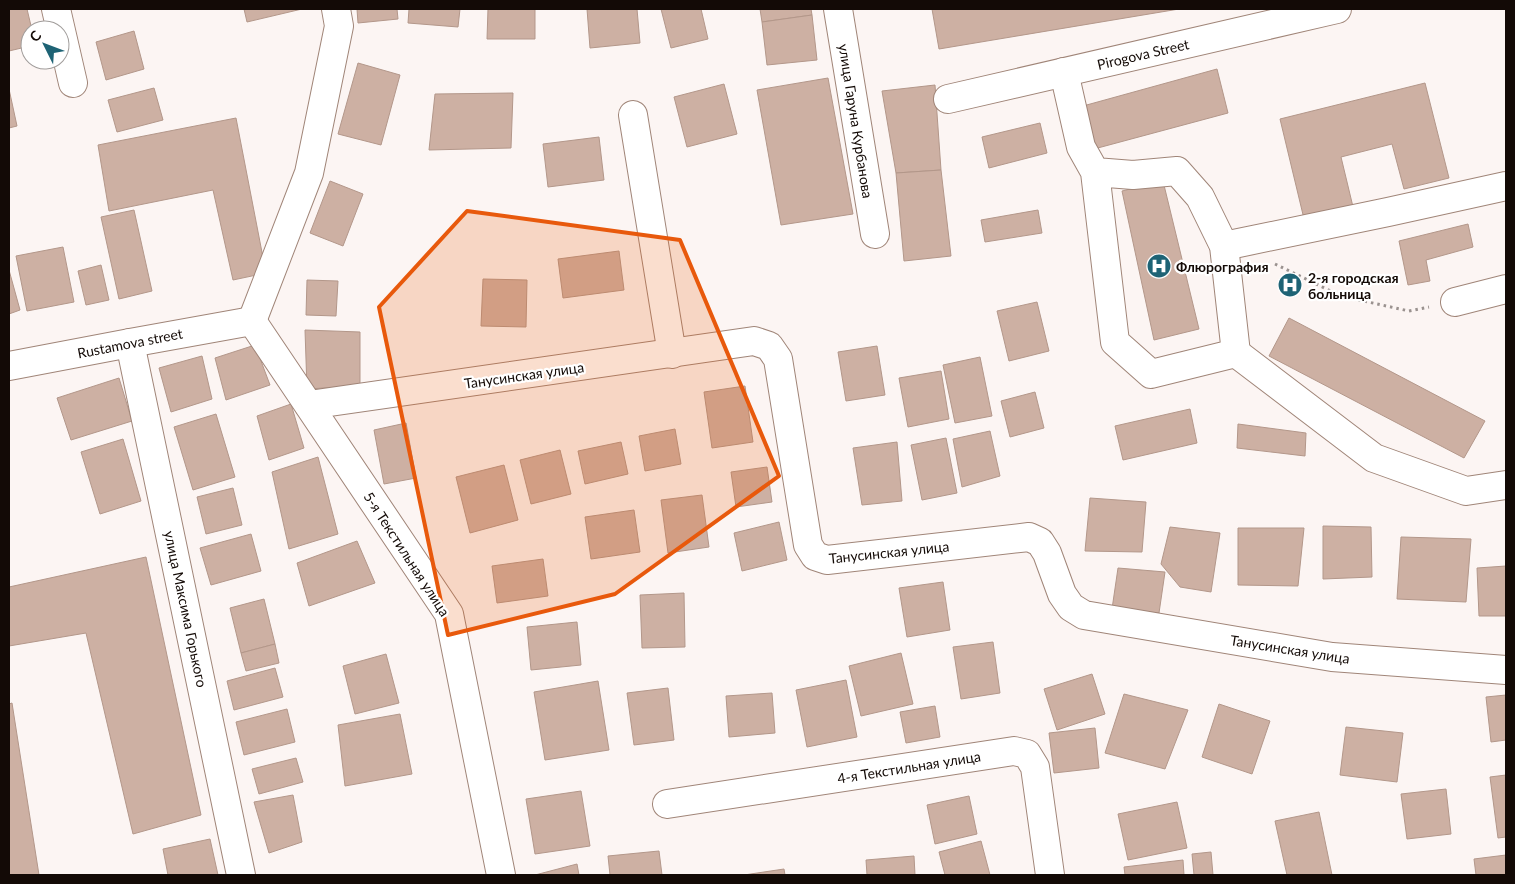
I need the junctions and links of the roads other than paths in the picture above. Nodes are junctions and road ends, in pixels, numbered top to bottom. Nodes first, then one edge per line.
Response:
1 (56, 9) edge
2 (336, 9) edge
3 (838, 9) edge
4 (1337, 9) edge
5 (1298, 13) edge
6 (1064, 72) junction
7 (73, 83) dead end
8 (948, 99) dead end
9 (633, 116) dead end
10 (1096, 172) junction
11 (1506, 186) edge
12 (875, 234) dead end
13 (1230, 245) junction
14 (1506, 289) edge
15 (1455, 302) road end
16 (252, 321) junction
17 (130, 343) junction
18 (1236, 353) junction
19 (672, 354) junction
20 (9, 366) edge
21 (309, 405) junction
22 (1506, 485) edge
23 (1506, 670) edge
24 (667, 804) dead end
25 (241, 875) edge
26 (501, 875) edge
27 (1050, 875) edge

1 - 7 street
2 - 16 street
3 - 12 street, улица Гаруна Курбанова
4 - 5 street, Pirogova Street
5 - 6 street, Pirogova Street
6 - 8 street, Pirogova Street
6 - 10 street
9 - 19 street
10 - 13 street
10 - 18 street
11 - 13 street
13 - 18 street
14 - 15 street
16 - 17 street, Rustamova street
16 - 21 street, 5-я Текстильная улица
17 - 20 street, Rustamova street
17 - 25 street, улица Максима Горького
18 - 22 street
19 - 21 street, Танусинская улица
19 - 23 street, Танусинская улица
21 - 26 street, 5-я Текстильная улица
24 - 27 street, 4-я Текстильная улица

